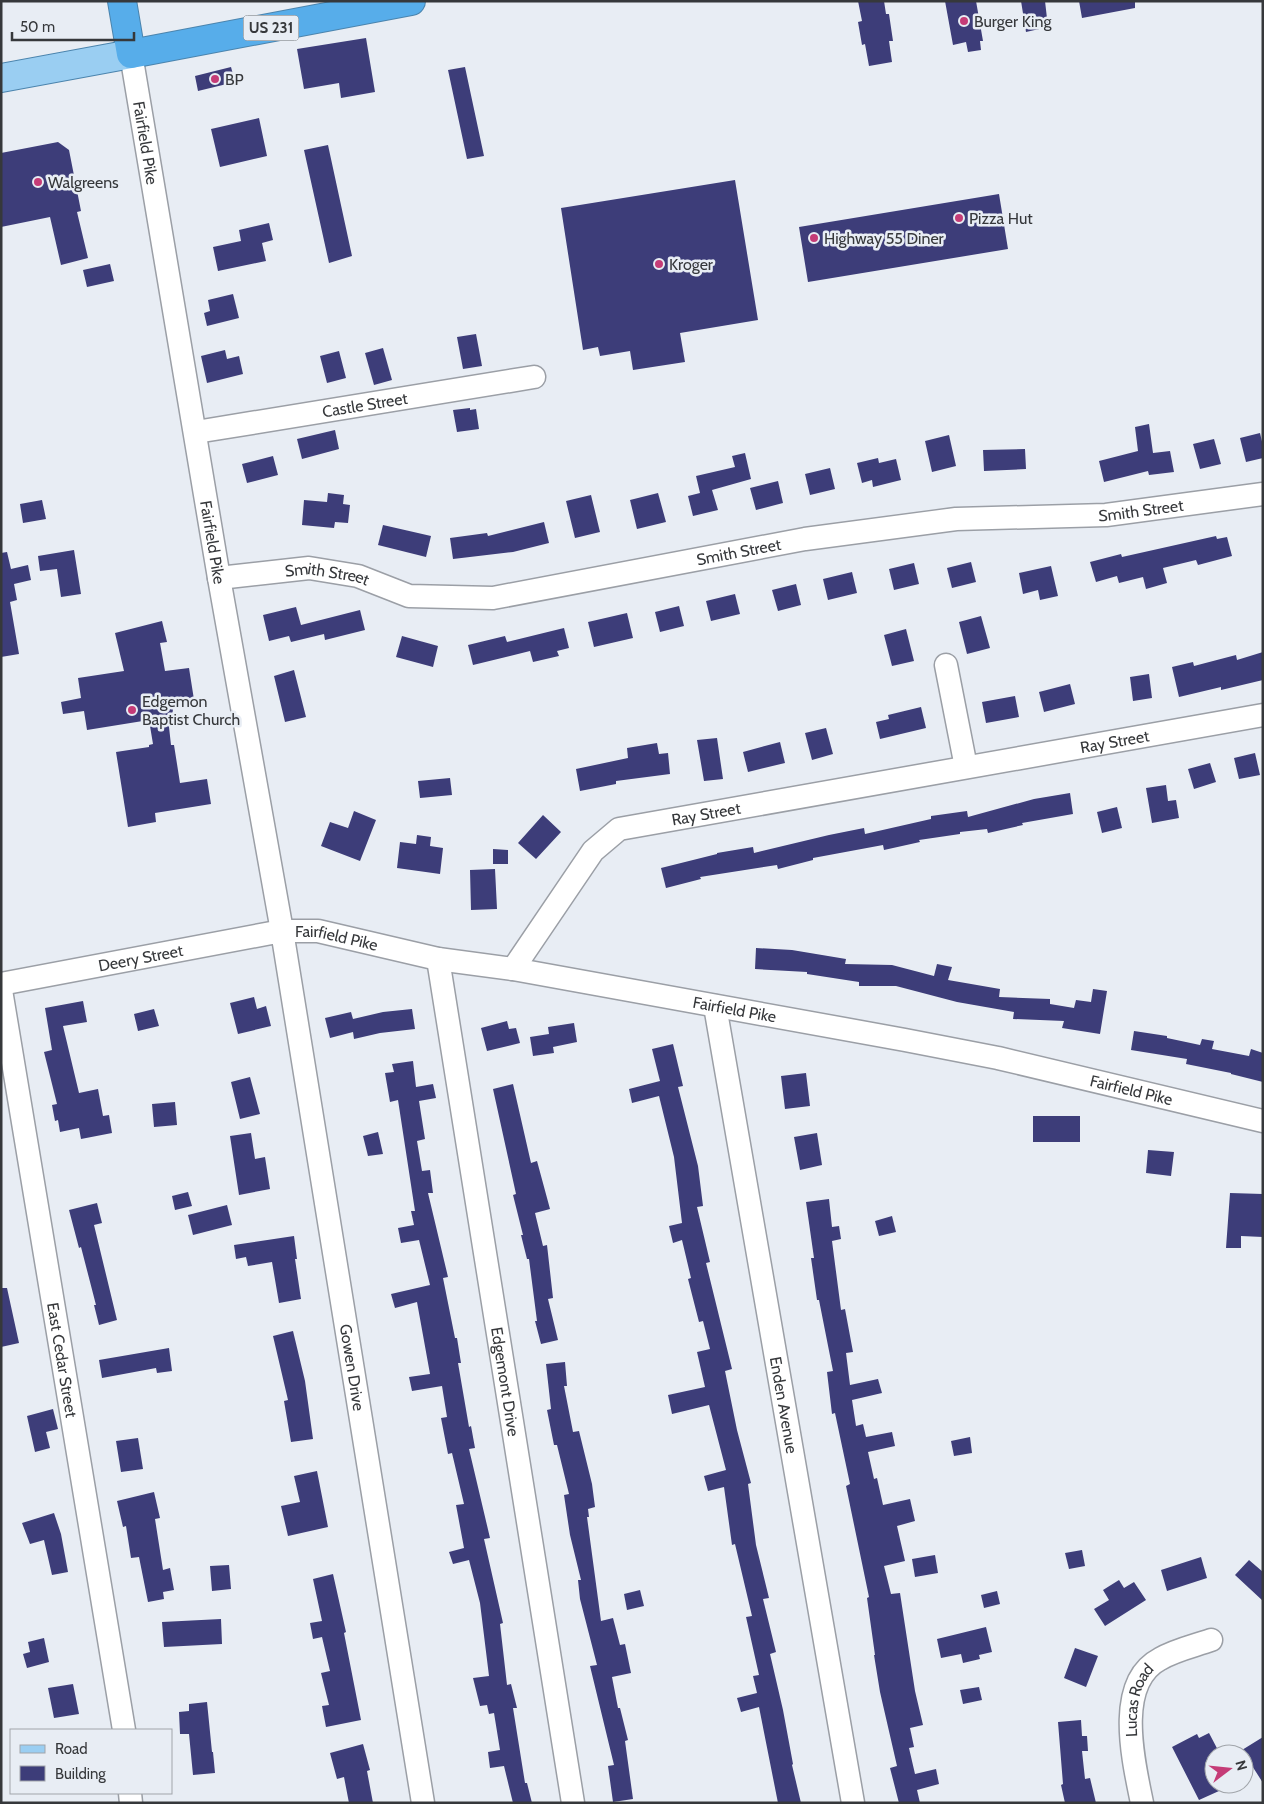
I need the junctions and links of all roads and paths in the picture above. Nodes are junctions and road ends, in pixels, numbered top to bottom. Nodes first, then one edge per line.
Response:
1 (122, 1) edge
2 (411, 1) edge
3 (131, 54) junction
4 (1, 78) edge
5 (534, 377) dead end
6 (196, 432) junction
7 (1263, 494) edge
8 (219, 578) junction
9 (946, 665) dead end
10 (1263, 715) edge
11 (966, 767) junction
12 (282, 931) junction
13 (438, 959) junction
14 (513, 968) junction
15 (1, 984) edge
16 (1, 990) edge
17 (715, 1006) junction
18 (1263, 1121) edge
19 (1211, 1640) dead end
20 (124, 1729) edge
21 (423, 1803) edge
22 (573, 1803) edge
23 (853, 1803) edge
24 (1142, 1803) edge

1 - 3 highway
2 - 3 highway, US 231
3 - 4 main road
3 - 6 street, Fairfield Pike
5 - 6 street, Castle Street
6 - 8 street, Fairfield Pike
7 - 8 street, Smith Street
8 - 12 street, Fairfield Pike
9 - 11 street
10 - 11 street, Ray Street
11 - 14 street, Ray Street
12 - 13 street, Fairfield Pike
12 - 15 street, Deery Street
12 - 21 street, Gowen Drive
13 - 14 street, Fairfield Pike
13 - 22 street, Edgemont Drive
14 - 17 street, Fairfield Pike
16 - 20 street, East Cedar Street
17 - 18 street, Fairfield Pike
17 - 23 street, Enden Avenue
19 - 24 street, Lucas Road

